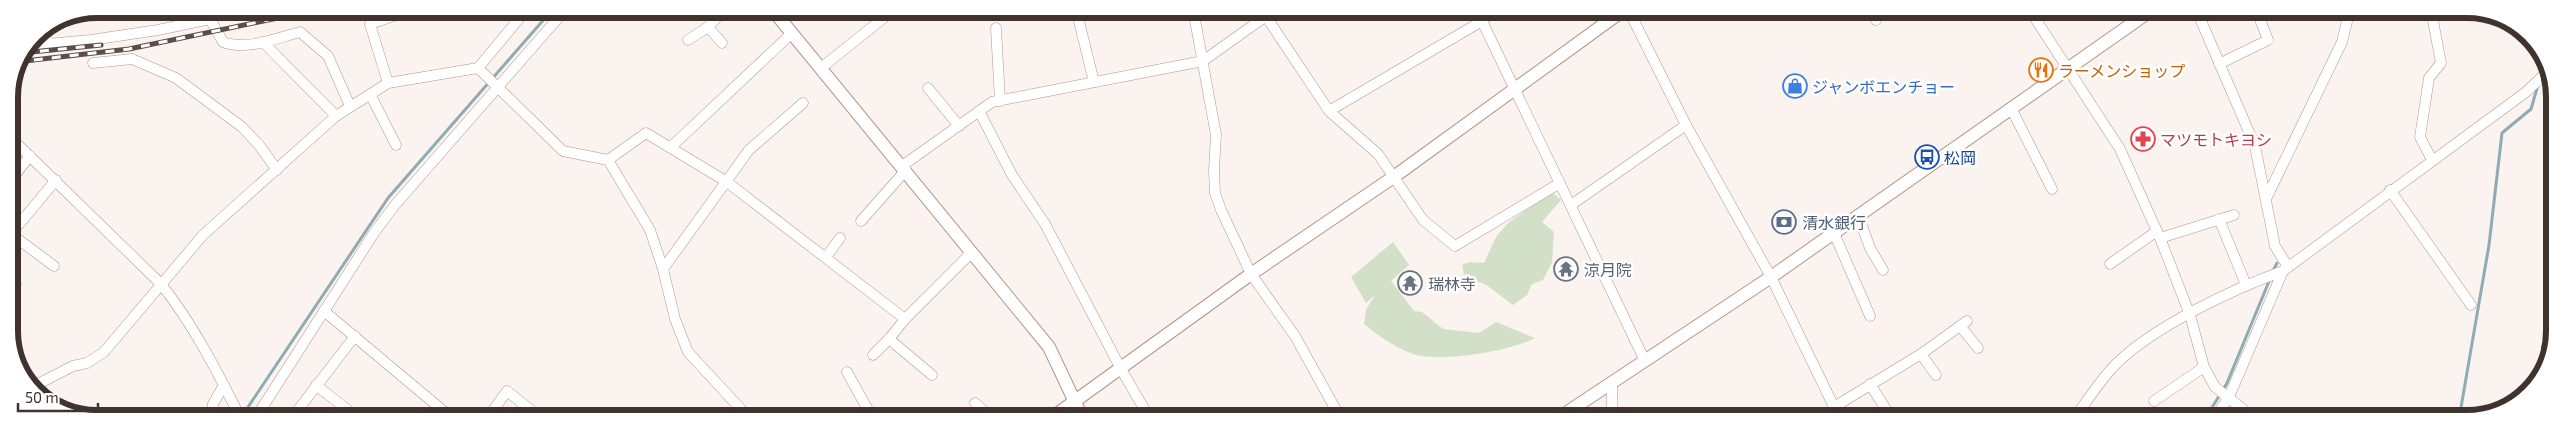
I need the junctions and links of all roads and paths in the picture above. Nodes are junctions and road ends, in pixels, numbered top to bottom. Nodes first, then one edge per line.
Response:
1 (388, 18) edge
2 (519, 18) edge
3 (558, 18) edge
4 (717, 18) edge
5 (780, 18) edge
6 (884, 18) edge
7 (1078, 18) edge
8 (1195, 18) edge
9 (1257, 18) edge
10 (1266, 18) edge
11 (1486, 18) edge
12 (1614, 18) edge
13 (1631, 18) edge
14 (2035, 18) edge
15 (2140, 18) edge
16 (2199, 18) edge
17 (2259, 18) edge
18 (2348, 18) edge
19 (2432, 18) edge
20 (210, 19) joint
21 (1482, 21) junction
22 (708, 27) junction
23 (996, 28) dead end
24 (792, 33) junction
25 (45, 37) edge
26 (688, 40) dead end
27 (263, 42) junction
28 (722, 43) dead end
29 (50, 44) junction
30 (37, 45) edge
31 (1203, 61) junction
32 (93, 63) dead end
33 (2219, 64) junction
34 (478, 68) junction
35 (821, 68) junction
36 (2067, 68) junction
37 (2543, 76) edge
38 (1094, 82) junction
39 (388, 83) junction
40 (498, 87) junction
41 (928, 88) dead end
42 (1516, 89) junction
43 (370, 94) junction
44 (1000, 101) junction
45 (803, 103) dead end
46 (350, 106) junction
47 (2011, 108) junction
48 (979, 111) junction
49 (1329, 111) junction
50 (336, 116) junction
51 (1686, 125) junction
52 (959, 126) junction
53 (18, 145) edge
54 (396, 145) dead end
55 (671, 147) junction
56 (30, 156) junction
57 (608, 160) junction
58 (2432, 160) junction
59 (904, 168) junction
60 (277, 170) junction
61 (18, 171) edge
62 (1395, 176) junction
63 (56, 180) junction
64 (727, 182) junction
65 (1560, 183) junction
66 (2052, 189) dead end
67 (2390, 190) junction
68 (2267, 197) junction
69 (1570, 205) junction
70 (1858, 215) junction
71 (2234, 215) dead end
72 (2219, 219) junction
73 (862, 221) dead end
74 (18, 226) edge
75 (1834, 233) junction
76 (2159, 235) junction
77 (840, 238) dead end
78 (18, 240) edge
79 (972, 252) junction
80 (826, 257) junction
81 (2110, 264) dead end
82 (54, 266) dead end
83 (663, 269) junction
84 (1883, 270) dead end
85 (2284, 270) junction
86 (1251, 274) junction
87 (1771, 277) junction
88 (160, 284) junction
89 (2246, 285) junction
90 (2471, 305) dead end
91 (324, 312) junction
92 (2190, 315) junction
93 (1870, 316) dead end
94 (905, 319) junction
95 (355, 336) junction
96 (889, 340) junction
97 (1978, 348) dead end
98 (1921, 354) junction
99 (873, 355) dead end
100 (1645, 361) junction
101 (2204, 367) junction
102 (1121, 369) junction
103 (846, 372) dead end
104 (932, 375) dead end
105 (1936, 375) dead end
106 (1612, 382) junction
107 (38, 384) edge
108 (316, 384) junction
109 (1870, 384) junction
110 (224, 385) junction
111 (2229, 397) junction
112 (2154, 401) dead end
113 (975, 403) dead end
114 (1074, 403) junction
115 (1834, 407) junction
116 (212, 410) edge
117 (238, 410) edge
118 (260, 410) edge
119 (296, 410) edge
120 (349, 410) edge
121 (442, 410) edge
122 (493, 410) edge
123 (531, 410) edge
124 (742, 410) edge
125 (868, 410) edge
126 (983, 410) edge
127 (1064, 410) edge
128 (1078, 410) edge
129 (1145, 410) edge
130 (1336, 410) edge
131 (1570, 410) edge
132 (1612, 410) edge
133 (1836, 410) edge
134 (1886, 410) edge
135 (2081, 410) edge
136 (2220, 410) edge
137 (2244, 410) edge

1 - 39 street
2 - 34 street
3 - 40 street
4 - 22 street
5 - 24 street
6 - 35 street
7 - 38 street
8 - 31 street
9 - 31 street
10 - 49 street
11 - 21 street
12 - 42 street
13 - 51 street
14 - 36 street
15 - 36 street
16 - 33 street
17 - 33 street
18 - 68 street
19 - 58 street
20 - 27 street
20 - 29 street
21 - 42 street
21 - 49 street
22 - 26 street
22 - 28 street
23 - 44 street
24 - 35 street
24 - 55 street
25 - 29 street
27 - 46 street
27 - 50 street
29 - 30 street
31 - 38 street
31 - 86 street
32 - 60 street
33 - 68 street
34 - 39 street
34 - 40 street
35 - 59 street
36 - 47 street
36 - 76 street
37 - 58 street
38 - 44 street
39 - 43 street
40 - 57 street
40 - 91 street
41 - 52 street
42 - 62 street
42 - 65 street
43 - 46 street
43 - 54 street
44 - 48 street
45 - 64 street
46 - 50 street
47 - 66 street
47 - 70 street
48 - 52 street
48 - 102 street
49 - 62 street
50 - 60 street
51 - 69 street
51 - 87 street
52 - 59 street
53 - 56 street
55 - 57 street
55 - 64 street
56 - 61 street
56 - 63 street
57 - 83 street
58 - 67 street
59 - 73 street
59 - 79 street
60 - 88 street
62 - 65 street
62 - 86 street
63 - 74 street
63 - 88 street
64 - 80 street
64 - 83 street
65 - 69 street
67 - 85 street
67 - 90 street
68 - 85 street
69 - 100 street
70 - 75 street
70 - 84 street
71 - 72 street
72 - 76 street
72 - 89 street
75 - 87 street
75 - 93 street
76 - 81 street
76 - 92 street
77 - 80 street
78 - 82 street
79 - 94 street
79 - 114 street
80 - 94 street
83 - 124 street
85 - 89 street
85 - 111 street
86 - 102 street
86 - 130 street
87 - 100 street
87 - 115 street
88 - 107 street
88 - 110 street
89 - 92 street
91 - 95 street
91 - 118 street
92 - 101 street
92 - 135 street
94 - 96 street
95 - 108 street
95 - 121 street
96 - 99 street
96 - 104 street
97 - 98 street
98 - 105 street
98 - 109 street
100 - 106 street
101 - 111 street
101 - 112 street
102 - 114 street
102 - 129 street
103 - 125 street
106 - 131 street
106 - 132 street
108 - 119 street
108 - 120 street
109 - 115 street
109 - 134 street
110 - 116 street
110 - 117 street
111 - 136 street
111 - 137 street
113 - 126 street
114 - 127 street
114 - 128 street
115 - 133 street
122 - 123 street

